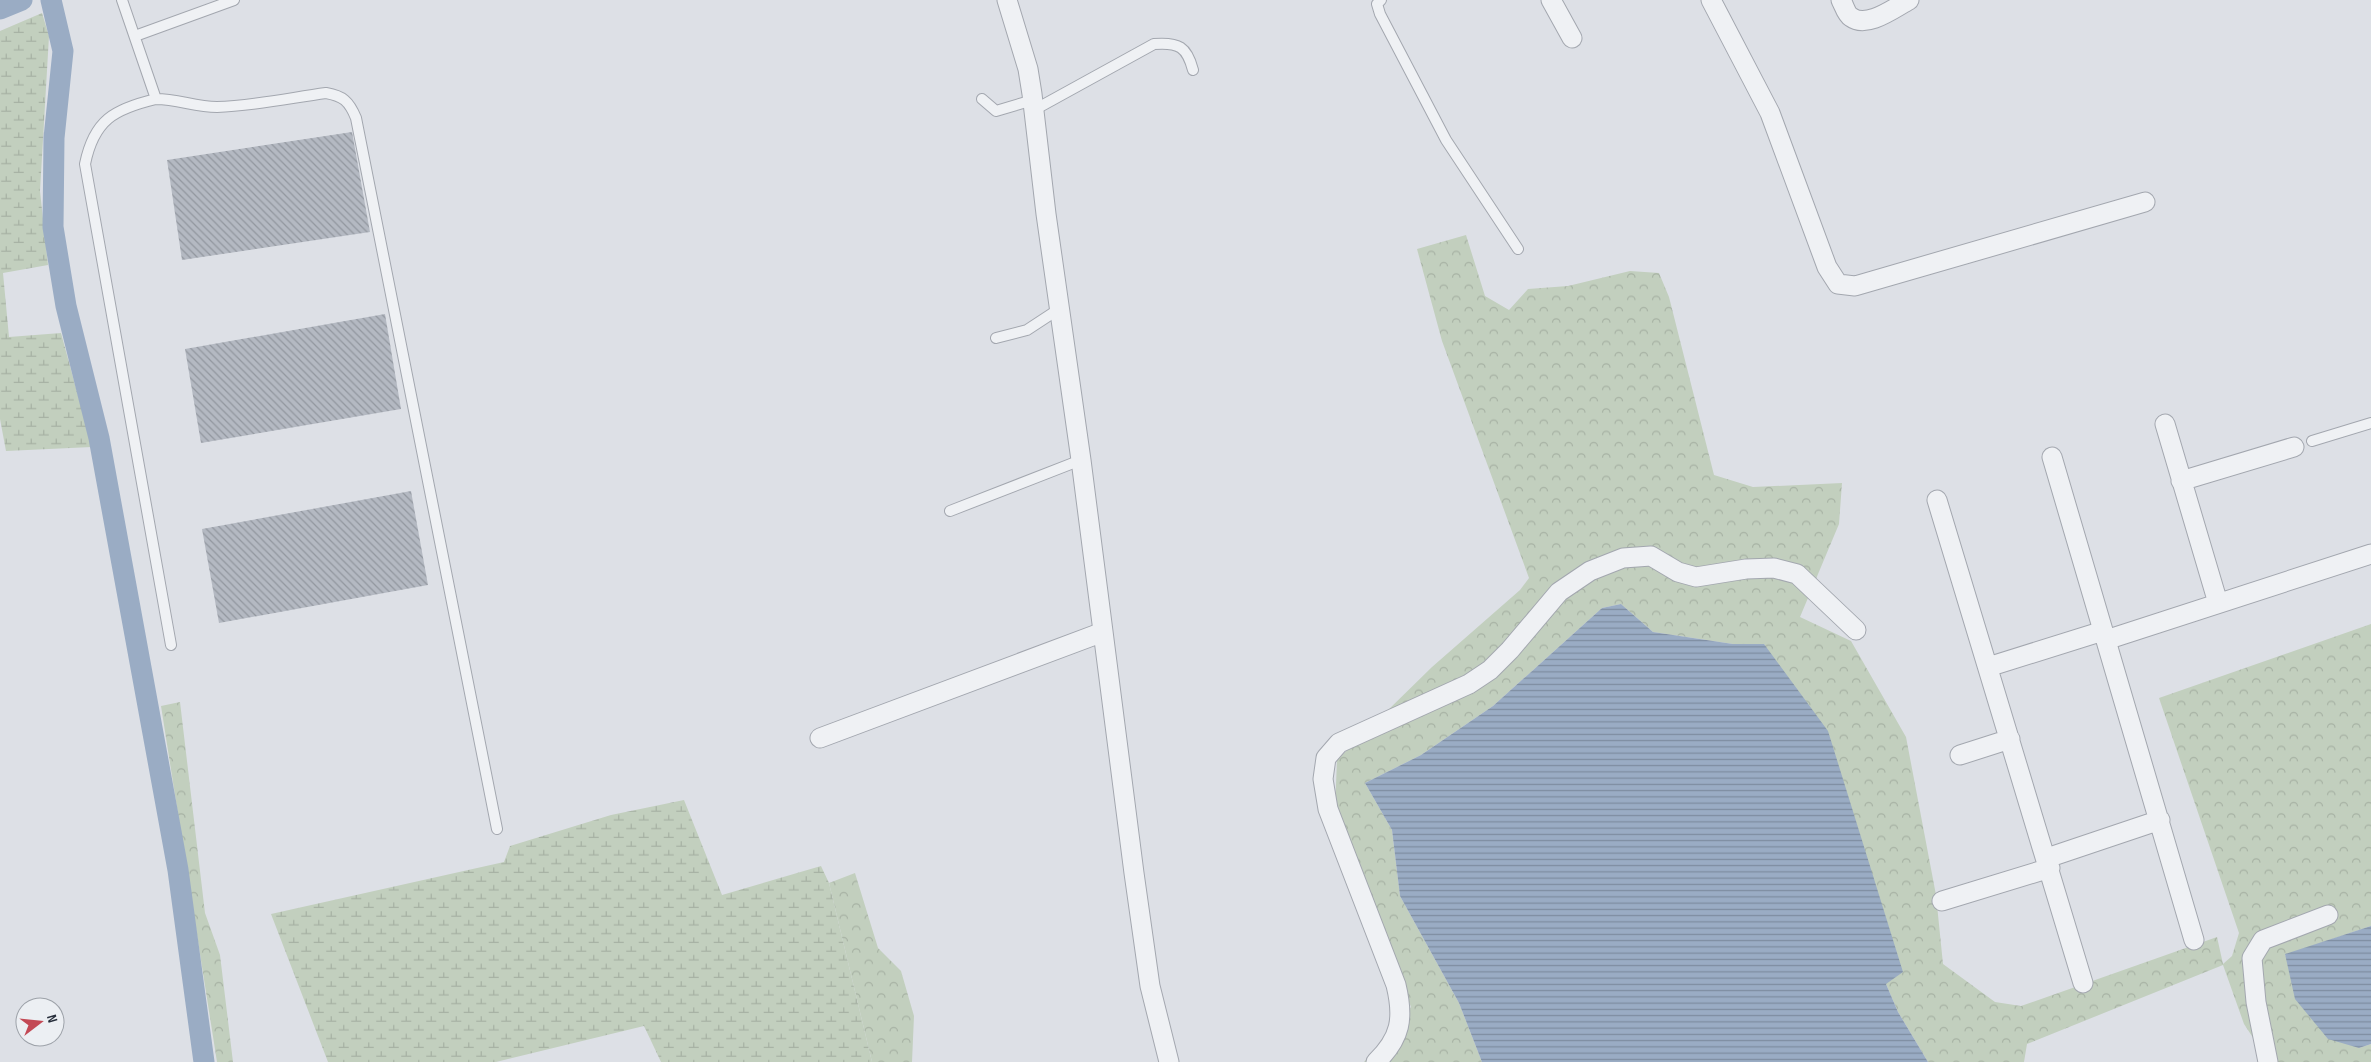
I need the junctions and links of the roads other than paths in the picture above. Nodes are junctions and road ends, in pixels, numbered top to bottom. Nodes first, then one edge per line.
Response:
1 (122, 0) edge
2 (234, 0) edge
3 (1007, 0) edge
4 (1381, 0) edge
5 (1551, 0) edge
6 (1711, 0) edge
7 (1841, 0) edge
8 (1909, 0) edge
9 (134, 36) junction
10 (1572, 38) dead end
11 (1193, 70) dead end
12 (156, 98) junction
13 (982, 99) dead end
14 (1029, 105) junction
15 (2145, 202) dead end
16 (1518, 249) dead end
17 (1059, 309) junction
18 (996, 338) dead end
19 (2371, 423) edge
20 (2165, 424) dead end
21 (2303, 444) joint
22 (2052, 457) dead end
23 (1081, 460) junction
24 (2181, 481) junction
25 (1937, 500) dead end
26 (950, 511) dead end
27 (2371, 554) edge
28 (2218, 603) junction
29 (1856, 630) dead end
30 (1103, 632) junction
31 (2104, 635) junction
32 (171, 645) dead end
33 (1988, 667) junction
34 (820, 738) dead end
35 (2010, 739) junction
36 (1960, 755) dead end
37 (2160, 820) junction
38 (497, 829) dead end
39 (2048, 863) junction
40 (1942, 901) dead end
41 (2328, 915) dead end
42 (2194, 940) dead end
43 (2083, 982) dead end
44 (1169, 1062) edge
45 (1376, 1062) edge
46 (2268, 1062) edge

1 - 9 lane
2 - 9 lane
3 - 14 street
4 - 16 lane
5 - 10 street
6 - 15 street
7 - 8 street
9 - 12 lane
11 - 14 lane
12 - 32 lane
12 - 38 lane
13 - 14 lane
14 - 17 street
17 - 18 lane
17 - 23 street
19 - 21 lane
20 - 24 street
21 - 24 street
22 - 31 street
23 - 26 lane
23 - 30 street
24 - 28 street
25 - 33 street
27 - 28 street
28 - 31 street
29 - 45 street
30 - 34 street
30 - 44 street
31 - 33 street
31 - 37 street
33 - 35 street
35 - 36 street
35 - 39 street
37 - 39 street
37 - 42 street
39 - 40 street
39 - 43 street
41 - 46 street

